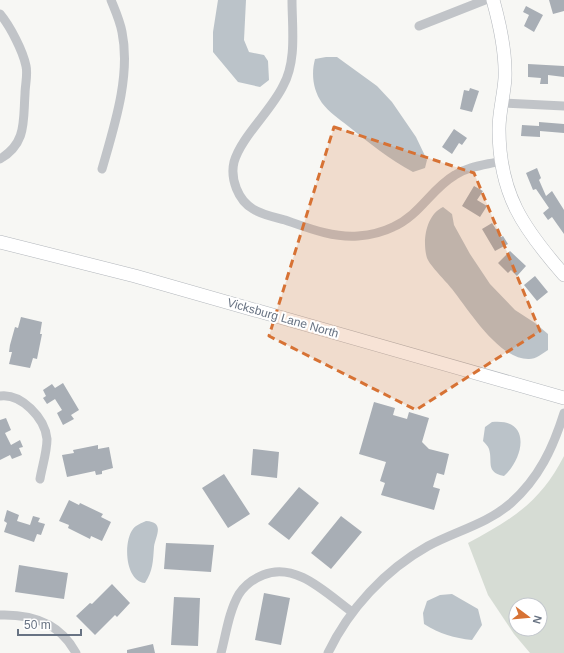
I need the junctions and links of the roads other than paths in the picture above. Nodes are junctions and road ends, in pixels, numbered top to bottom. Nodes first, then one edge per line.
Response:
1 (111, 0) edge
2 (292, 0) edge
3 (485, 0) edge
4 (493, 0) edge
5 (0, 14) edge
6 (419, 26) dead end
7 (503, 103) junction
8 (564, 106) edge
9 (0, 159) edge
10 (501, 161) junction
11 (102, 169) dead end
12 (0, 242) edge
13 (564, 275) edge
14 (0, 396) edge
15 (564, 398) edge
16 (564, 412) edge
17 (40, 480) dead end
18 (352, 612) junction
19 (0, 615) edge
20 (76, 653) edge
21 (221, 653) edge
22 (328, 653) edge

1 - 11 street
2 - 10 street
3 - 6 street
4 - 7 main road
5 - 9 street
7 - 8 street
7 - 10 main road
10 - 13 main road
12 - 15 main road, Vicksburg Lane North
14 - 17 street
16 - 18 street
18 - 21 street
18 - 22 street
19 - 20 street

